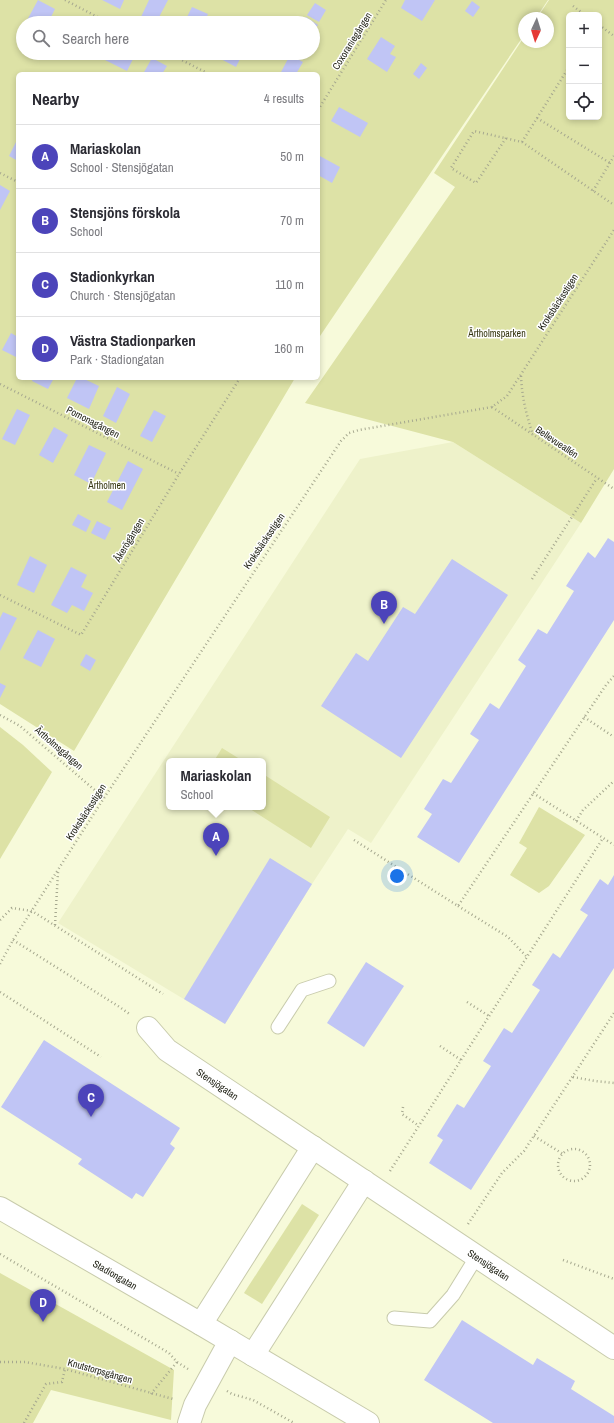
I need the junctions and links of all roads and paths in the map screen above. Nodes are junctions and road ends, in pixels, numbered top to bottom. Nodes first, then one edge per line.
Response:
1 (65, 0) edge
2 (386, 0) edge
3 (573, 6) dead end
4 (581, 12) edge
5 (96, 16) edge
6 (602, 27) edge
7 (614, 36) edge
8 (182, 60) edge
9 (205, 72) edge
10 (566, 72) edge
11 (320, 107) edge
12 (537, 117) junction
13 (506, 138) junction
14 (522, 142) junction
15 (614, 156) edge
16 (610, 163) junction
17 (0, 173) edge
18 (16, 181) edge
19 (593, 191) junction
20 (614, 205) edge
21 (614, 230) edge
22 (521, 374) junction
23 (239, 380) edge
24 (0, 384) edge
25 (492, 407) junction
26 (533, 435) junction
27 (179, 474) junction
28 (597, 478) junction
29 (614, 489) edge
30 (532, 579) dead end
31 (0, 595) edge
32 (614, 676) edge
33 (0, 715) edge
34 (584, 717) junction
35 (614, 737) edge
36 (614, 781) edge
37 (533, 793) junction
38 (104, 798) junction
39 (576, 821) junction
40 (603, 838) junction
41 (354, 840) dead end
42 (614, 845) edge
43 (58, 870) junction
44 (458, 906) junction
45 (32, 911) junction
46 (0, 920) edge
47 (55, 926) junction
48 (13, 940) junction
49 (527, 957) junction
50 (0, 964) edge
51 (329, 981) dead end
52 (0, 992) edge
53 (163, 994) dead end
54 (467, 1002) dead end
55 (614, 1013) edge
56 (489, 1016) junction
57 (278, 1027) dead end
58 (148, 1028) joint
59 (440, 1046) dead end
60 (101, 1057) dead end
61 (461, 1060) junction
62 (573, 1076) junction
63 (614, 1083) edge
64 (403, 1107) dead end
65 (419, 1126) junction
66 (534, 1136) junction
67 (312, 1147) junction
68 (563, 1154) junction
69 (370, 1186) junction
70 (0, 1208) edge
71 (456, 1242) junction
72 (0, 1254) edge
73 (477, 1256) junction
74 (563, 1260) dead end
75 (614, 1278) edge
76 (394, 1318) dead end
77 (201, 1324) junction
78 (230, 1341) junction
79 (614, 1348) edge
80 (253, 1354) junction
81 (0, 1362) edge
82 (177, 1362) junction
83 (65, 1369) junction
84 (209, 1380) junction
85 (151, 1394) junction
86 (192, 1414) edge
87 (24, 1423) edge
88 (294, 1423) edge
89 (368, 1423) edge

1 - 5 path
2 - 11 path, Coxoraniegången
3 - 4 path
6 - 7 path
8 - 9 path
10 - 12 path
12 - 14 path
12 - 16 path
13 - 13 path
13 - 14 path
14 - 19 path
15 - 16 path
16 - 19 path
17 - 18 path
19 - 20 path
21 - 22 path, Kroksbäcksstigen
22 - 25 path, Kroksbäcksstigen
22 - 26 path
23 - 27 path, Åkerögången
24 - 27 path, Pomonagången
25 - 26 path, Bellevueallén
25 - 38 path, Kroksbäcksstigen
26 - 28 path, Bellevueallén
27 - 31 path, Åkerögången
28 - 29 path, Bellevueallén
28 - 30 path
32 - 34 path
33 - 38 path, Ärtholmsgången
34 - 35 path
34 - 37 path
36 - 39 path
37 - 39 path
37 - 44 path
38 - 43 path, Kroksbäcksstigen
39 - 40 path
40 - 42 path
40 - 49 path
41 - 44 path
43 - 45 path, Kroksbäcksstigen
43 - 47 path
44 - 49 path
45 - 46 path
45 - 47 path
45 - 48 path, Kroksbäcksstigen
47 - 53 path
48 - 50 path, Kroksbäcksstigen
48 - 58 path
49 - 56 path
51 - 57 lane
52 - 60 path
54 - 56 path
55 - 62 path
56 - 61 path
58 - 67 street, Stensjögatan
59 - 61 path
61 - 65 path
62 - 63 path
62 - 66 path
64 - 65 path
65 - 69 path
66 - 68 path
66 - 71 path
67 - 69 street, Stensjögatan
67 - 77 street
68 - 68 path
69 - 71 street, Stensjögatan
69 - 80 street
70 - 77 street, Stadiongatan
71 - 73 street, Stensjögatan
72 - 82 path
73 - 76 lane
73 - 79 street, Stensjögatan
74 - 75 path
77 - 78 street, Stadiongatan
78 - 80 street, Stadiongatan
78 - 84 street
80 - 89 street, Stadiongatan
81 - 83 path, Knutstorpsgången
82 - 84 path
82 - 85 path
83 - 85 path, Knutstorpsgången
83 - 87 path
84 - 86 street
84 - 88 path
85 - 86 path, Knutstorpsgången

